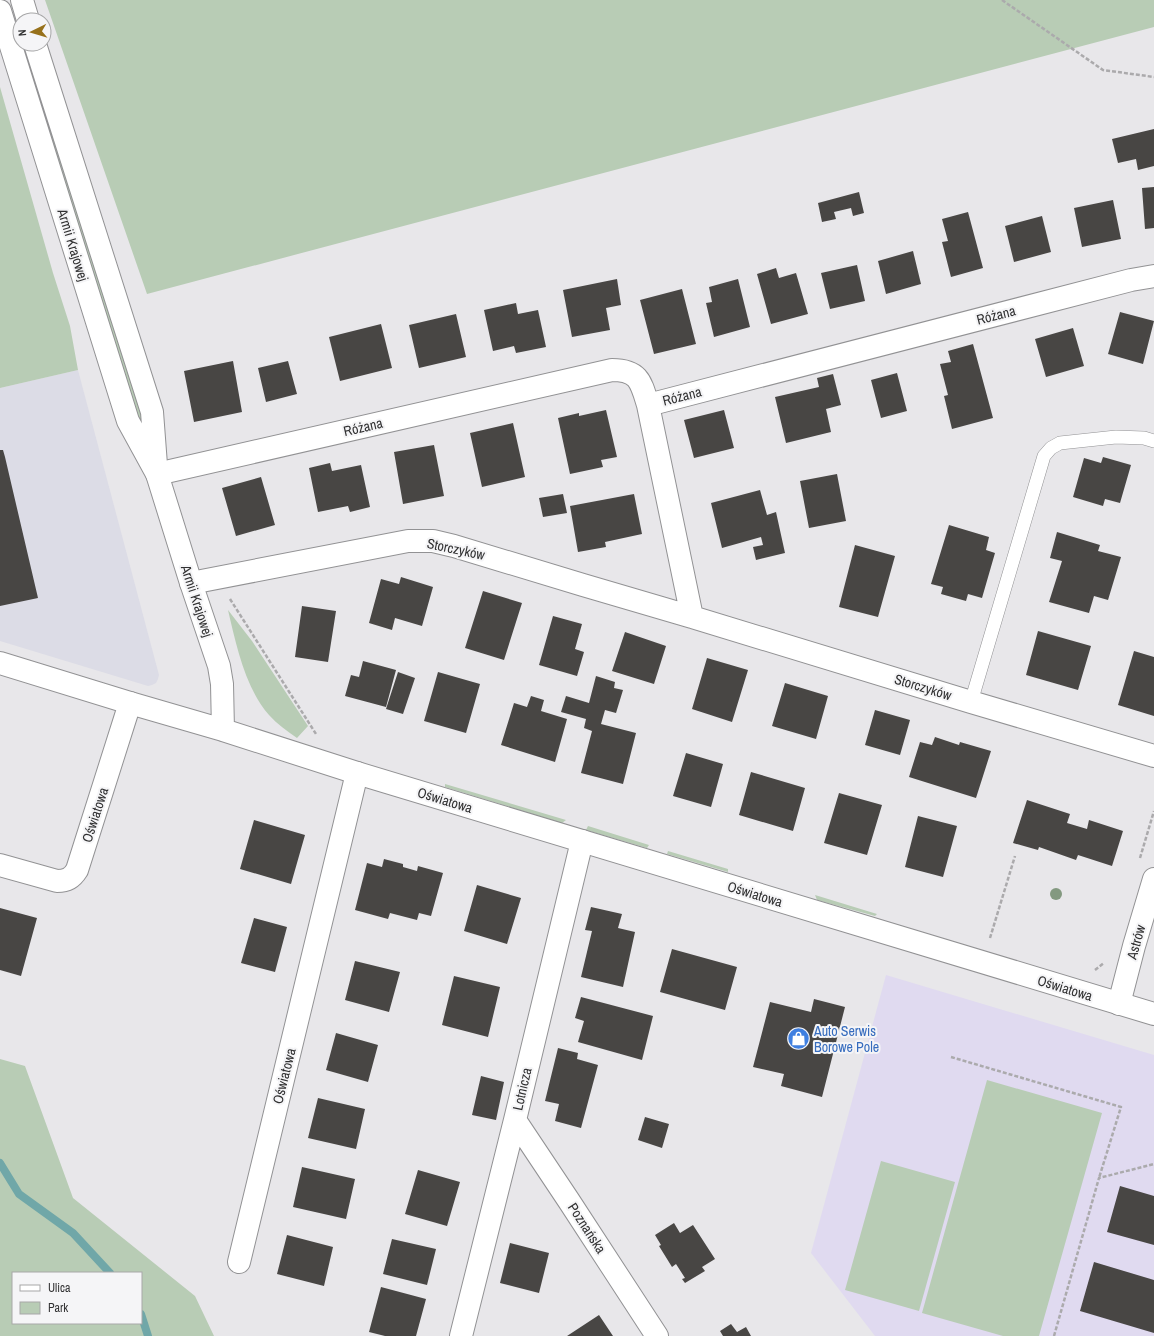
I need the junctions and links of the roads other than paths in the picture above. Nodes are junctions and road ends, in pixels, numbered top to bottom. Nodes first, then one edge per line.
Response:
1 (22, 0) edge
2 (0, 11) edge
3 (26, 12) edge
4 (38, 52) edge
5 (1154, 276) edge
6 (648, 405) junction
7 (1154, 441) edge
8 (157, 474) junction
9 (191, 583) junction
10 (692, 617) junction
11 (0, 662) edge
12 (971, 702) junction
13 (130, 703) junction
14 (223, 730) junction
15 (1154, 756) edge
16 (357, 773) junction
17 (582, 841) junction
18 (0, 865) edge
19 (1154, 879) edge
20 (1119, 1004) junction
21 (1154, 1014) edge
22 (515, 1120) junction
23 (239, 1262) dead end
24 (461, 1336) edge
25 (657, 1336) edge

1 - 3 street
2 - 8 street, Armii Krajowej
4 - 8 street, Armii Krajowej
5 - 6 street, Różana
6 - 8 street, Różana
6 - 10 street
7 - 12 lane
8 - 9 street, Armii Krajowej
9 - 10 street, Storczyków
9 - 14 street, Armii Krajowej
10 - 12 street, Storczyków
11 - 13 street, Oświatowa
12 - 15 street, Storczyków
13 - 14 street, Oświatowa
13 - 18 street, Oświatowa
14 - 16 street, Oświatowa
16 - 17 street, Oświatowa
16 - 23 street, Oświatowa
17 - 20 street, Oświatowa
17 - 22 street, Lotnicza
19 - 20 street, Astrów
20 - 21 street, Oświatowa
22 - 24 street, Lotnicza
22 - 25 street, Poznańska

